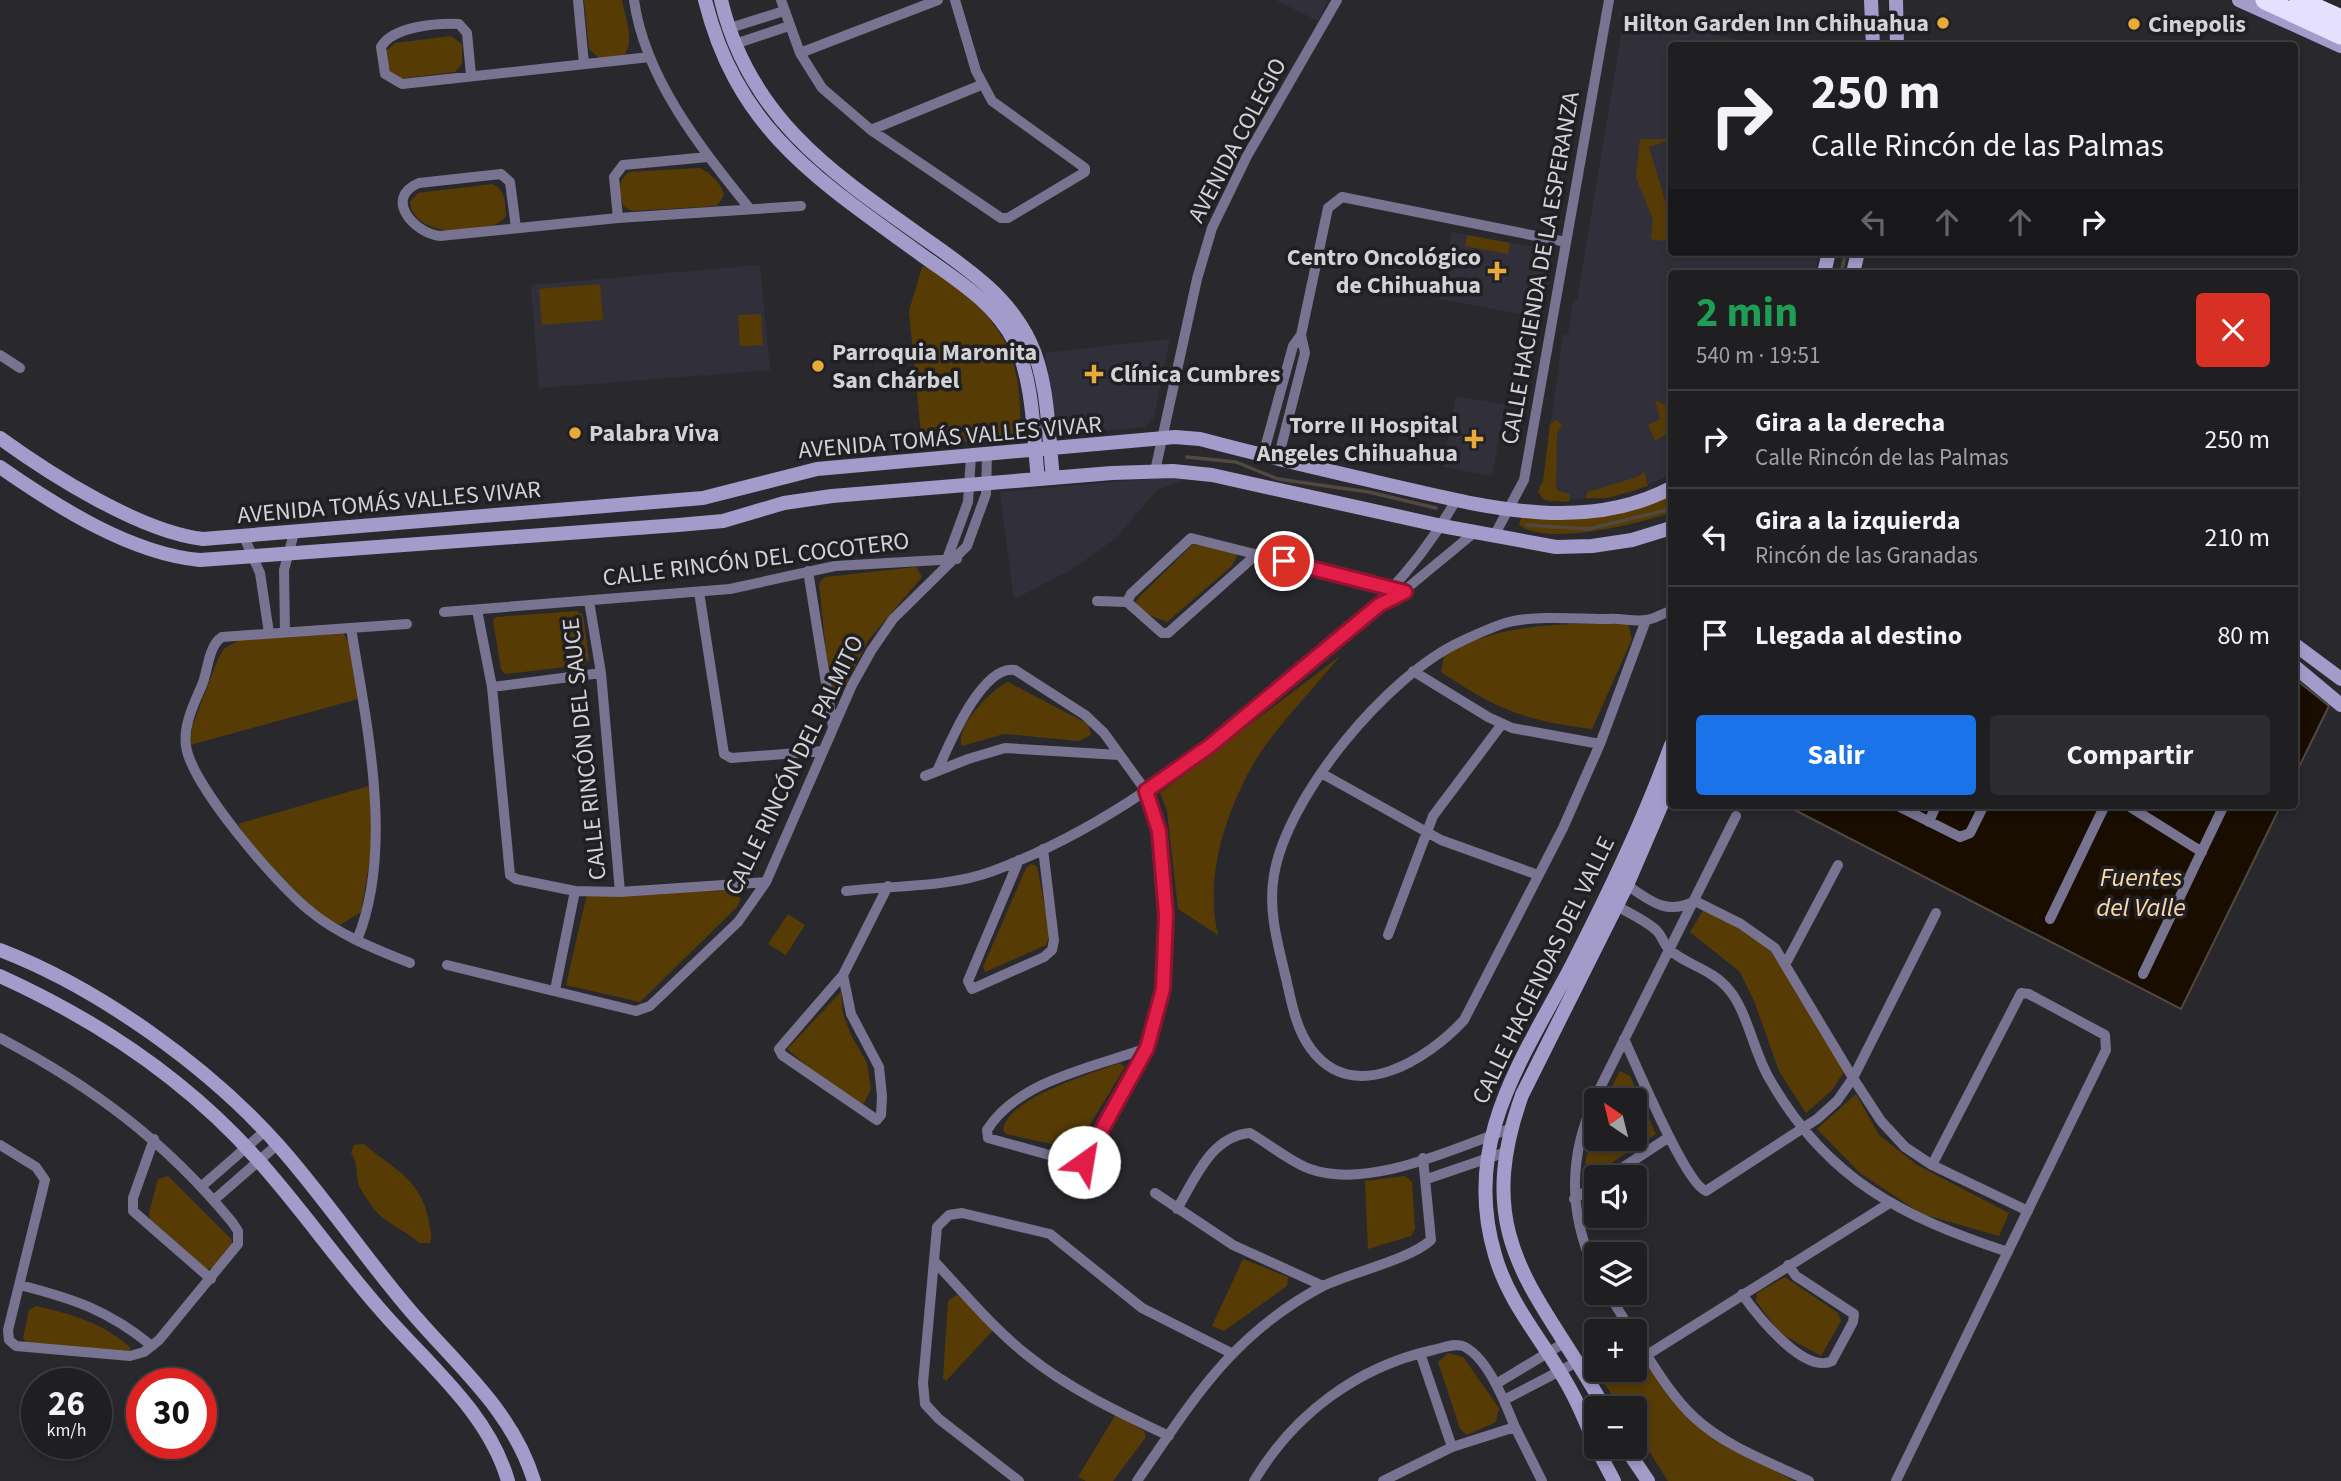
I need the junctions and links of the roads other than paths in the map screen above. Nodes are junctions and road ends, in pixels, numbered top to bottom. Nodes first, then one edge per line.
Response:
1 (578, 0) edge
2 (634, 0) edge
3 (705, 0) edge
4 (721, 0) edge
5 (938, 0) edge
6 (955, 0) edge
7 (1337, 0) edge
8 (1609, 0) edge
9 (1871, 0) edge
10 (1896, 0) edge
11 (2239, 0) edge
12 (2265, 0) edge
13 (2298, 0) edge
14 (783, 6) edge
15 (2341, 19) edge
16 (789, 26) junction
17 (730, 28) junction
18 (2341, 35) edge
19 (1873, 42) edge
20 (1897, 42) edge
21 (735, 44) junction
22 (2341, 47) edge
23 (800, 53) junction
24 (650, 57) junction
25 (584, 64) junction
26 (471, 75) junction
27 (981, 85) junction
28 (871, 130) junction
29 (708, 157) junction
30 (802, 206) dead end
31 (750, 209) junction
32 (618, 218) junction
33 (516, 228) junction
34 (903, 232) junction
35 (1566, 242) junction
36 (1301, 335) junction
37 (0, 355) edge
38 (20, 368) dead end
39 (0, 438) edge
40 (1162, 440) junction
41 (1042, 450) junction
42 (987, 454) junction
43 (1263, 455) junction
44 (971, 456) junction
45 (1278, 459) junction
46 (0, 467) edge
47 (1154, 471) junction
48 (1053, 478) junction
49 (1038, 479) junction
50 (988, 482) junction
51 (971, 484) junction
52 (1668, 489) edge
53 (1456, 500) junction
54 (1508, 509) junction
55 (964, 517) junction
56 (979, 520) junction
57 (1442, 526) junction
58 (1668, 529) edge
59 (1475, 532) junction
60 (294, 533) junction
61 (1494, 536) junction
62 (244, 537) junction
63 (1424, 552) junction
64 (1257, 554) junction
65 (288, 555) junction
66 (253, 558) junction
67 (949, 562) junction
68 (1436, 565) junction
69 (808, 570) junction
70 (283, 586) junction
71 (264, 589) junction
72 (1393, 589) junction
73 (699, 592) junction
74 (1405, 592) junction
75 (589, 601) junction
76 (1097, 601) dead end
77 (1127, 601) junction
78 (1379, 605) junction
79 (477, 610) junction
80 (444, 612) dead end
81 (1668, 614) edge
82 (1646, 620) junction
83 (407, 624) dead end
84 (351, 628) junction
85 (285, 632) junction
86 (269, 633) junction
87 (2298, 647) edge
88 (2298, 669) edge
89 (1413, 671) junction
90 (601, 673) junction
91 (2341, 679) edge
92 (492, 687) junction
93 (2337, 700) edge
94 (1502, 724) junction
95 (833, 728) junction
96 (1600, 744) junction
97 (823, 751) junction
98 (1668, 754) edge
99 (1119, 755) junction
100 (938, 769) junction
101 (1321, 773) junction
102 (925, 776) dead end
103 (1668, 789) edge
104 (1146, 791) junction
105 (1904, 809) edge
106 (1934, 809) edge
107 (1982, 809) edge
108 (2103, 809) edge
109 (2133, 809) edge
110 (2221, 809) edge
111 (1736, 816) dead end
112 (1929, 822) junction
113 (1424, 833) junction
114 (1043, 849) junction
115 (2202, 852) junction
116 (1018, 860) junction
117 (1838, 865) dead end
118 (1538, 875) junction
119 (1621, 881) junction
120 (766, 882) junction
121 (888, 886) junction
122 (575, 891) junction
123 (846, 891) dead end
124 (620, 892) junction
125 (1695, 901) junction
126 (1611, 902) junction
127 (1936, 913) dead end
128 (2050, 919) dead end
129 (1388, 935) dead end
130 (357, 940) junction
131 (2, 950) edge
132 (1669, 950) junction
133 (410, 962) dead end
134 (1786, 962) junction
135 (446, 965) dead end
136 (2143, 974) dead end
137 (843, 975) junction
138 (0, 976) edge
139 (555, 990) junction
140 (0, 1038) edge
141 (1624, 1039) junction
142 (1147, 1048) junction
143 (1853, 1078) junction
144 (1512, 1128) junction
145 (1802, 1129) junction
146 (265, 1131) junction
147 (1491, 1135) junction
148 (1669, 1137) junction
149 (154, 1139) junction
150 (278, 1144) junction
151 (0, 1145) edge
152 (246, 1147) junction
153 (1506, 1152) junction
154 (1423, 1158) junction
155 (1487, 1159) junction
156 (259, 1161) junction
157 (1626, 1165) edge
158 (1931, 1165) junction
159 (1427, 1179) junction
160 (202, 1186) junction
161 (1155, 1193) dead end
162 (1584, 1193) edge
163 (1574, 1199) junction
164 (214, 1200) junction
165 (1888, 1204) junction
166 (1177, 1209) junction
167 (2028, 1211) junction
168 (1584, 1244) edge
169 (2008, 1252) junction
170 (935, 1262) junction
171 (1788, 1265) junction
172 (211, 1279) junction
173 (20, 1285) junction
174 (1323, 1286) junction
175 (1742, 1294) junction
176 (398, 1297) junction
177 (380, 1309) junction
178 (1564, 1343) junction
179 (152, 1346) junction
180 (1231, 1353) junction
181 (1420, 1353) junction
182 (1547, 1353) junction
183 (1647, 1355) joint
184 (1577, 1362) junction
185 (1559, 1371) junction
186 (1496, 1384) junction
187 (1597, 1396) edge
188 (1504, 1400) junction
189 (1584, 1422) edge
190 (1515, 1427) junction
191 (1168, 1436) junction
192 (1452, 1447) junction
193 (1602, 1459) edge
194 (1633, 1459) edge
195 (508, 1481) edge
196 (534, 1481) edge
197 (1019, 1481) edge
198 (1137, 1481) edge
199 (1254, 1481) edge
200 (1384, 1481) edge
201 (1542, 1481) edge
202 (1614, 1481) edge
203 (1648, 1481) edge
204 (1809, 1481) edge
205 (1896, 1481) edge

1 - 25 street
2 - 24 street
3 - 34 main road
4 - 17 main road
5 - 23 street
6 - 27 street
7 - 40 street, AVENIDA COLEGIO
8 - 35 street, CALLE HACIENDA DE LA ESPERANZA
9 - 19 main road
10 - 20 main road
11 - 22 main road
12 - 18 highway
13 - 15 highway
14 - 16 street
14 - 17 street
16 - 21 street
16 - 23 street
17 - 21 main road
21 - 34 main road
23 - 28 street
24 - 25 street
24 - 29 street
25 - 26 street
26 - 26 street
27 - 28 street
27 - 28 street
29 - 31 street
29 - 32 street
30 - 31 street
31 - 32 street
32 - 33 street
33 - 33 street
34 - 41 main road
34 - 41 main road
35 - 36 street
35 - 54 street, CALLE HACIENDA DE LA ESPERANZA
36 - 43 street
36 - 45 street
37 - 38 street
39 - 62 main road, AVENIDA TOMÁS VALLES VIVAR
40 - 41 main road, AVENIDA TOMÁS VALLES VIVAR
40 - 43 main road, AVENIDA TOMÁS VALLES VIVAR
40 - 47 street, AVENIDA COLEGIO
41 - 42 main road, AVENIDA TOMÁS VALLES VIVAR
41 - 48 main road
41 - 49 main road
42 - 44 main road, AVENIDA TOMÁS VALLES VIVAR
42 - 50 street, CALLE RINCÓN DEL PALMITO
43 - 45 main road, AVENIDA TOMÁS VALLES VIVAR
44 - 51 street, CALLE RINCÓN DEL PALMITO
44 - 60 main road, AVENIDA TOMÁS VALLES VIVAR
45 - 53 main road, AVENIDA TOMÁS VALLES VIVAR
46 - 66 main road, AVENIDA TOMÁS VALLES VIVAR
47 - 48 main road, AVENIDA TOMÁS VALLES VIVAR
47 - 57 main road, AVENIDA TOMÁS VALLES VIVAR
48 - 49 main road, AVENIDA TOMÁS VALLES VIVAR
49 - 50 main road, AVENIDA TOMÁS VALLES VIVAR
50 - 51 main road, AVENIDA TOMÁS VALLES VIVAR
50 - 56 street, CALLE RINCÓN DEL PALMITO
51 - 55 street, CALLE RINCÓN DEL PALMITO
51 - 65 main road, AVENIDA TOMÁS VALLES VIVAR
52 - 54 main road, AVENIDA TOMÁS VALLES VIVAR
53 - 54 main road, AVENIDA TOMÁS VALLES VIVAR
53 - 57 street
54 - 61 street, CALLE HACIENDA DE LA ESPERANZA
55 - 56 street
55 - 67 street, CALLE RINCÓN DEL PALMITO
56 - 67 street, CALLE RINCÓN DEL PALMITO
57 - 59 main road, AVENIDA TOMÁS VALLES VIVAR
57 - 63 street
58 - 61 main road, AVENIDA TOMÁS VALLES VIVAR
59 - 61 main road, AVENIDA TOMÁS VALLES VIVAR
59 - 68 street
60 - 62 main road, AVENIDA TOMÁS VALLES VIVAR
60 - 65 street
62 - 66 street
63 - 68 street
63 - 72 street
64 - 72 street
64 - 77 street
64 - 77 street
65 - 66 main road, AVENIDA TOMÁS VALLES VIVAR
65 - 70 street
66 - 71 street
67 - 69 street, CALLE RINCÓN DEL COCOTERO
67 - 95 street, CALLE RINCÓN DEL PALMITO
68 - 74 street
69 - 73 street, CALLE RINCÓN DEL COCOTERO
69 - 95 street
70 - 71 street
70 - 85 street
71 - 86 street
72 - 74 street
72 - 78 street
73 - 75 street, CALLE RINCÓN DEL COCOTERO
73 - 97 street
74 - 78 street
75 - 79 street, CALLE RINCÓN DEL COCOTERO
75 - 90 street, CALLE RINCÓN DEL SAUCE
76 - 77 street
78 - 104 street
79 - 80 street, CALLE RINCÓN DEL COCOTERO
79 - 92 street
81 - 82 street
82 - 89 street
82 - 96 street
83 - 84 street
84 - 85 street
84 - 130 street
85 - 86 street
86 - 130 street
87 - 91 main road
88 - 93 main road
89 - 94 street
89 - 101 street
90 - 92 street
90 - 124 street, CALLE RINCÓN DEL SAUCE
92 - 122 street
94 - 96 street
94 - 113 street
95 - 97 street, CALLE RINCÓN DEL PALMITO
96 - 118 street
97 - 120 street, CALLE RINCÓN DEL PALMITO
98 - 119 main road, CALLE HACIENDAS DEL VALLE
99 - 100 street
99 - 100 street
99 - 104 street
100 - 102 street
101 - 113 street
101 - 118 street
103 - 119 main road, CALLE HACIENDAS DEL VALLE
104 - 114 street
104 - 142 street
105 - 112 street
106 - 112 street
107 - 112 street
108 - 128 street
109 - 115 street
110 - 115 street
111 - 125 street
113 - 118 street
113 - 129 street
114 - 116 street
114 - 116 street
115 - 136 street
116 - 121 street
117 - 134 street
119 - 125 street
119 - 126 main road, CALLE HACIENDAS DEL VALLE
120 - 124 street
120 - 139 street, CALLE RINCÓN DEL PALMITO
121 - 123 street
121 - 137 street
122 - 124 street
122 - 139 street
125 - 132 street
125 - 134 street
126 - 132 street
126 - 144 main road, CALLE HACIENDAS DEL VALLE
126 - 147 main road, CALLE HACIENDAS DEL VALLE
127 - 143 street
130 - 133 street
131 - 146 main road
132 - 141 street
132 - 145 street
134 - 143 street
135 - 139 street, CALLE RINCÓN DEL PALMITO
137 - 137 street
138 - 152 main road
140 - 149 street
141 - 148 street
141 - 163 street
142 - 142 street
143 - 145 street
143 - 158 street
144 - 147 street
144 - 153 main road, CALLE HACIENDAS DEL VALLE
145 - 148 street
145 - 165 street
146 - 150 main road
146 - 152 street
147 - 154 street
147 - 155 main road, CALLE HACIENDAS DEL VALLE
148 - 157 street
149 - 160 street
149 - 172 street
150 - 156 street
150 - 176 main road
151 - 173 street
152 - 156 main road
152 - 160 street
153 - 155 street
153 - 178 main road, CALLE HACIENDAS DEL VALLE
154 - 159 street
154 - 166 street
155 - 159 street
155 - 182 main road, CALLE HACIENDAS DEL VALLE
156 - 164 street
156 - 177 main road
158 - 167 street
158 - 167 street
159 - 174 street
160 - 164 street
161 - 166 street
162 - 163 street
163 - 168 street
164 - 172 street
165 - 169 street
165 - 171 street
166 - 174 street
167 - 169 street
169 - 205 street
170 - 180 street
170 - 191 street
170 - 197 street
171 - 175 street
171 - 175 street
172 - 179 street
173 - 179 street
173 - 179 street
174 - 180 street
175 - 183 street
176 - 177 main road
176 - 196 main road
177 - 195 main road
178 - 182 street
178 - 184 main road, CALLE HACIENDAS DEL VALLE
180 - 191 street
181 - 186 street
181 - 192 street
181 - 199 street
182 - 185 main road, CALLE HACIENDAS DEL VALLE
182 - 186 street
183 - 204 street
184 - 185 street
184 - 187 main road, CALLE HACIENDAS DEL VALLE
185 - 188 street
185 - 189 main road, CALLE HACIENDAS DEL VALLE
186 - 188 street
188 - 190 street
190 - 192 street
190 - 201 street
191 - 198 street
192 - 200 street
193 - 202 main road, CALLE HACIENDAS DEL VALLE
194 - 203 main road

